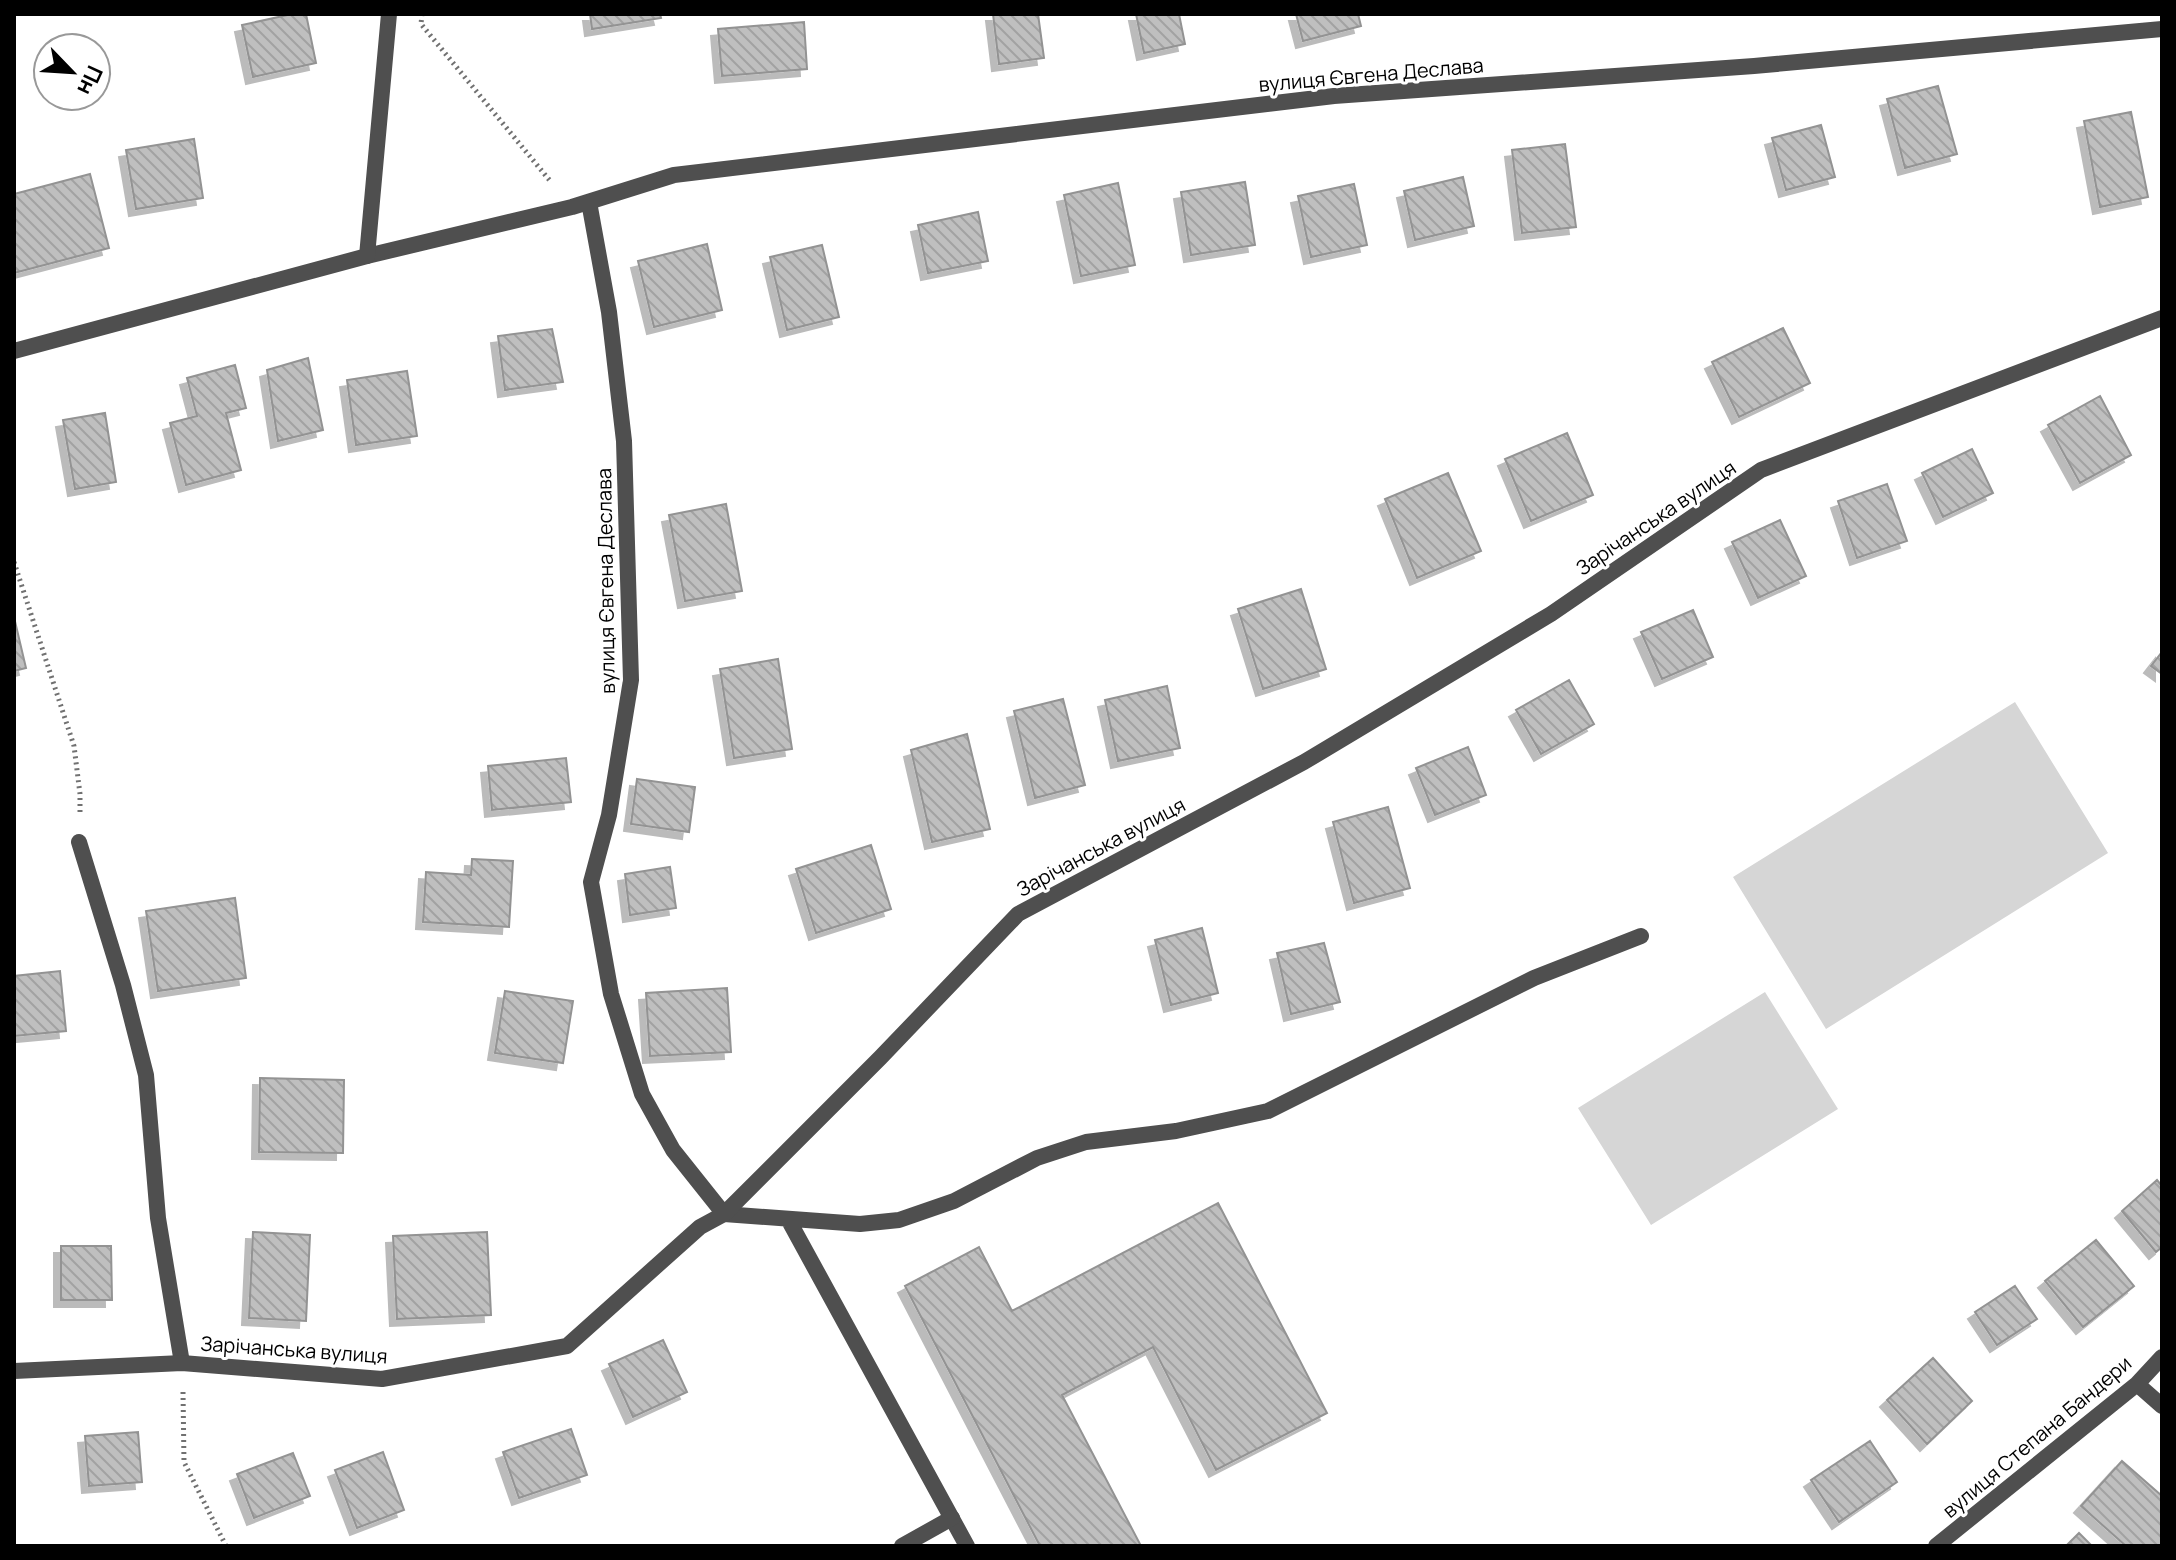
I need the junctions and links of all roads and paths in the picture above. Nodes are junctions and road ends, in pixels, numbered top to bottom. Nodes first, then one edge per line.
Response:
1 (389, 14) edge
2 (422, 14) edge
3 (2162, 29) edge
4 (589, 202) junction
5 (572, 207) junction
6 (367, 256) junction
7 (2162, 318) edge
8 (14, 351) edge
9 (14, 562) edge
10 (79, 842) joint
11 (1641, 936) dead end
12 (724, 1214) junction
13 (788, 1219) junction
14 (2162, 1357) edge
15 (182, 1363) junction
16 (14, 1371) edge
17 (2137, 1384) junction
18 (2162, 1406) edge
19 (952, 1518) junction
20 (226, 1546) edge
21 (902, 1546) edge
22 (967, 1546) edge
23 (1936, 1546) edge

1 - 6 street
2 - 5 path
3 - 4 street, вулиця Євгена Деслава
4 - 5 street, вулиця Євгена Деслава
4 - 12 street, вулиця Євгена Деслава
5 - 6 street, вулиця Євгена Деслава
6 - 8 street, вулиця Євгена Деслава
7 - 12 street, Зарічанська вулиця
9 - 10 path
10 - 15 street
11 - 13 street
12 - 13 street
12 - 15 street, Зарічанська вулиця
13 - 19 street
14 - 17 street, вулиця Степана Бандери
15 - 16 street, Зарічанська вулиця
15 - 20 path
17 - 18 street
17 - 23 street, вулиця Степана Бандери
19 - 21 street
19 - 22 street

